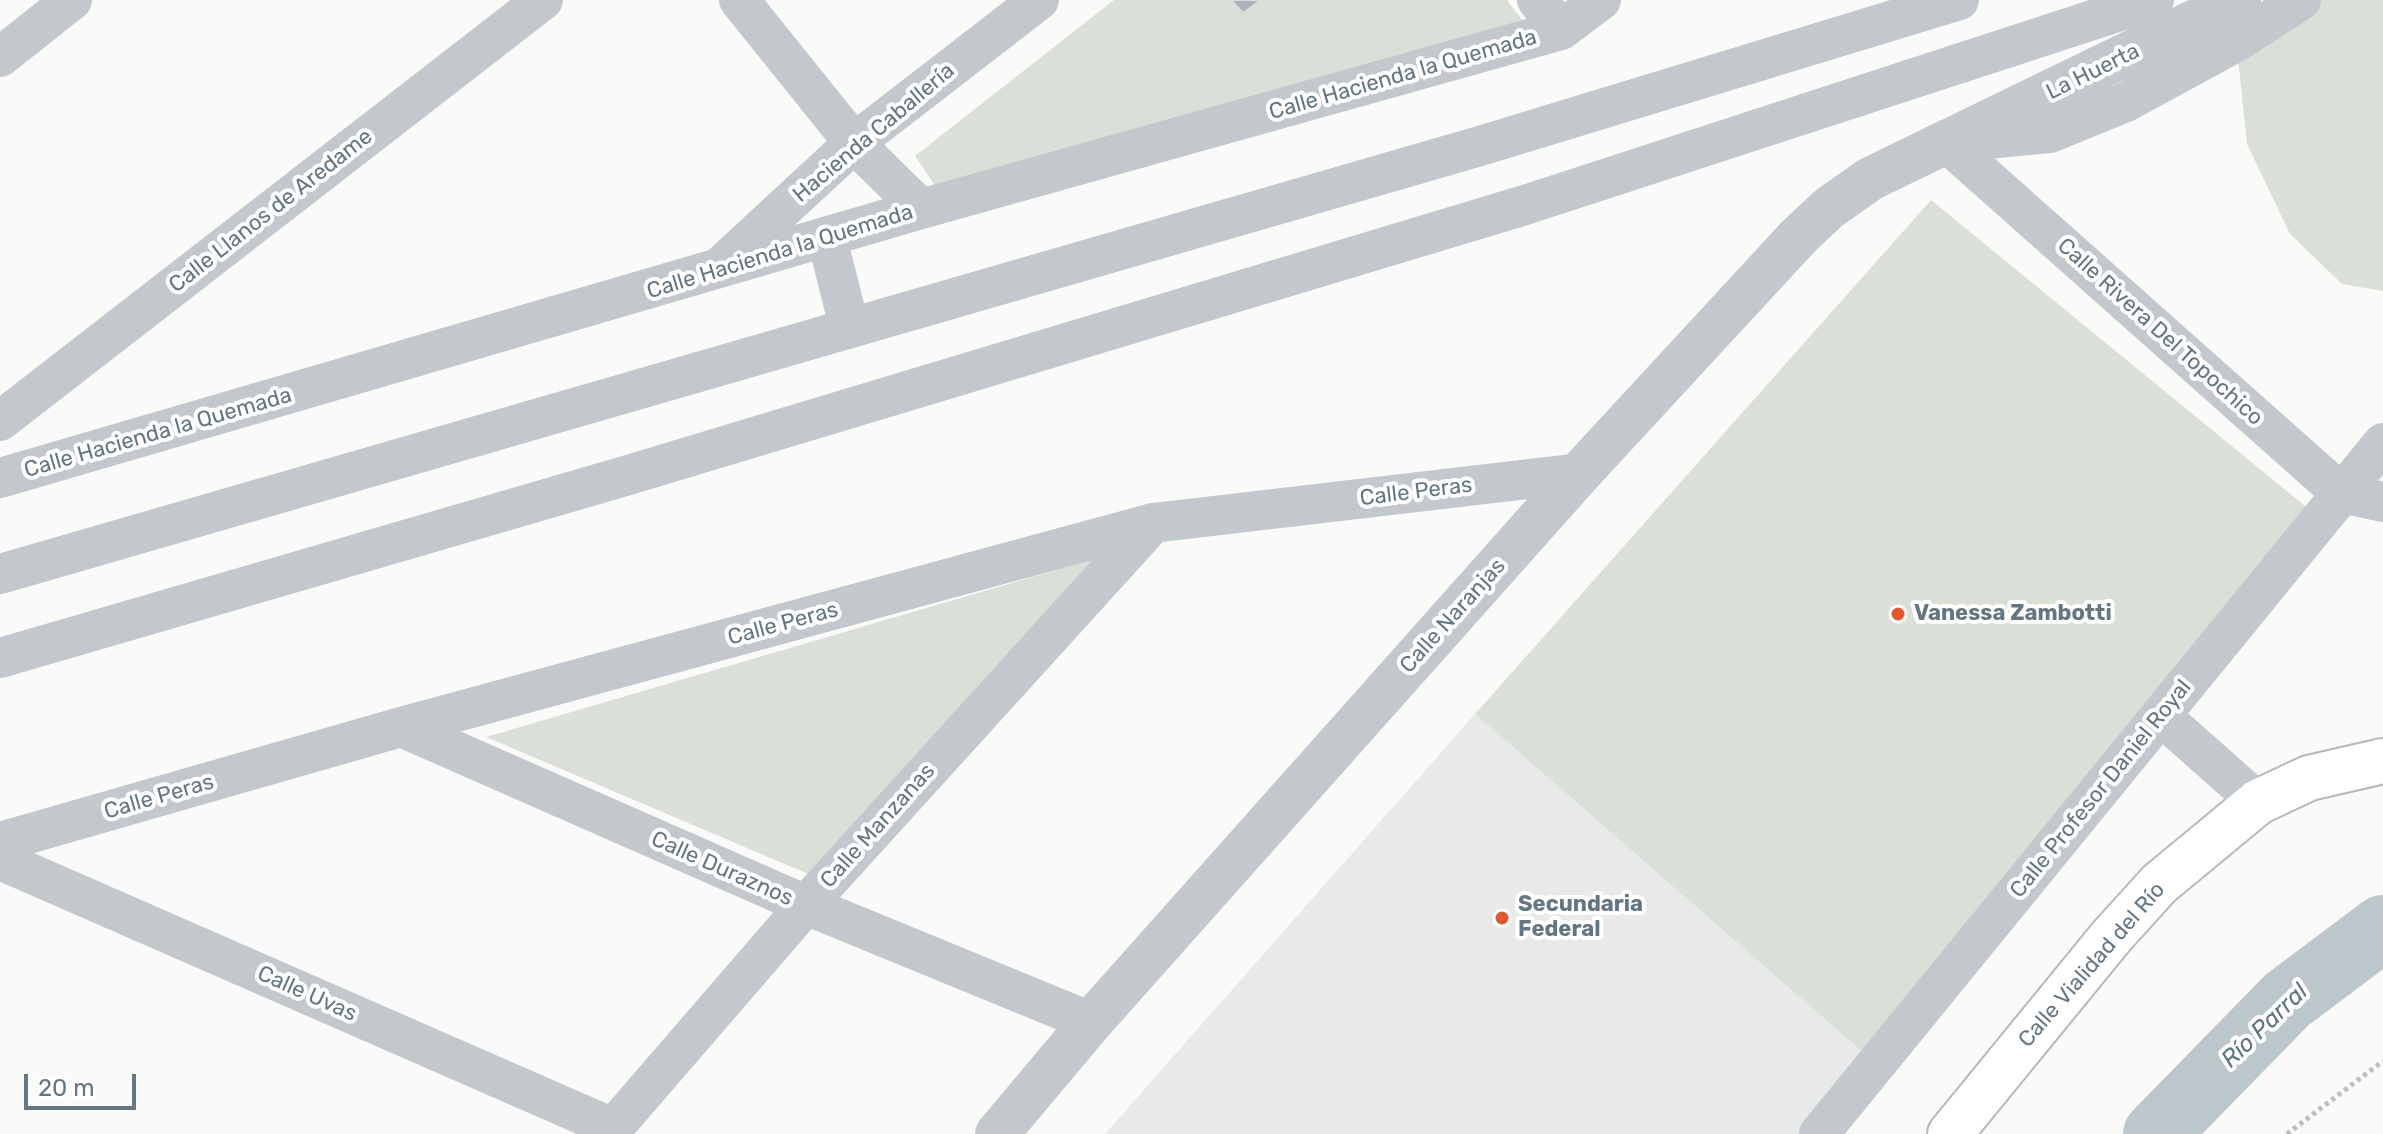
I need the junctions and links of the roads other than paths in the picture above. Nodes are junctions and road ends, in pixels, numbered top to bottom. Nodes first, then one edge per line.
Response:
1 (72, 0) edge
2 (543, 0) edge
3 (739, 0) edge
4 (1039, 0) edge
5 (1601, 0) edge
6 (1959, 0) edge
7 (2154, 0) edge
8 (2239, 0) edge
9 (2301, 0) edge
10 (1549, 15) edge
11 (0, 57) edge
12 (854, 143) junction
13 (1947, 143) junction
14 (921, 209) junction
15 (827, 238) junction
16 (716, 272) junction
17 (849, 326) junction
18 (0, 421) edge
19 (2383, 443) edge
20 (1580, 473) junction
21 (0, 478) edge
22 (2341, 493) junction
23 (2383, 502) edge
24 (1153, 523) junction
25 (0, 574) edge
26 (0, 658) edge
27 (2161, 716) junction
28 (401, 727) junction
29 (2383, 761) edge
30 (2258, 802) junction
31 (0, 842) edge
32 (0, 860) edge
33 (806, 905) junction
34 (1091, 1022) junction
35 (610, 1131) edge
36 (997, 1134) edge
37 (1819, 1134) edge
38 (1950, 1134) edge

1 - 11 street
2 - 18 street, Calle Llanos de Aredame
3 - 12 street
4 - 12 street, Hacienda Caballería
5 - 10 street
6 - 17 street
7 - 26 street
8 - 13 street, La Huerta
9 - 13 street
10 - 14 street, Calle Hacienda la Quemada
12 - 14 street
12 - 16 street, Hacienda Caballería
13 - 20 street, Calle Naranjas
13 - 22 street, Calle Rivera Del Topochico
14 - 15 street, Calle Hacienda la Quemada
15 - 16 street, Calle Hacienda la Quemada
15 - 17 street
16 - 21 street, Calle Hacienda la Quemada
17 - 25 street
19 - 22 street, Calle Profesor Daniel Royal
20 - 24 street, Calle Peras
20 - 34 street, Calle Naranjas
22 - 23 street, Calle Rivera Del Topochico
22 - 27 street, Calle Profesor Daniel Royal
24 - 28 street, Calle Peras
24 - 33 street, Calle Manzanas
27 - 30 street
27 - 37 street, Calle Profesor Daniel Royal
28 - 31 street, Calle Peras
28 - 33 street, Calle Duraznos
29 - 30 main road, Calle Vialidad del Río
30 - 38 main road, Calle Vialidad del Río
32 - 35 street, Calle Uvas
33 - 34 street, Calle Duraznos
33 - 35 street, Calle Manzanas
34 - 36 street, Calle Naranjas

